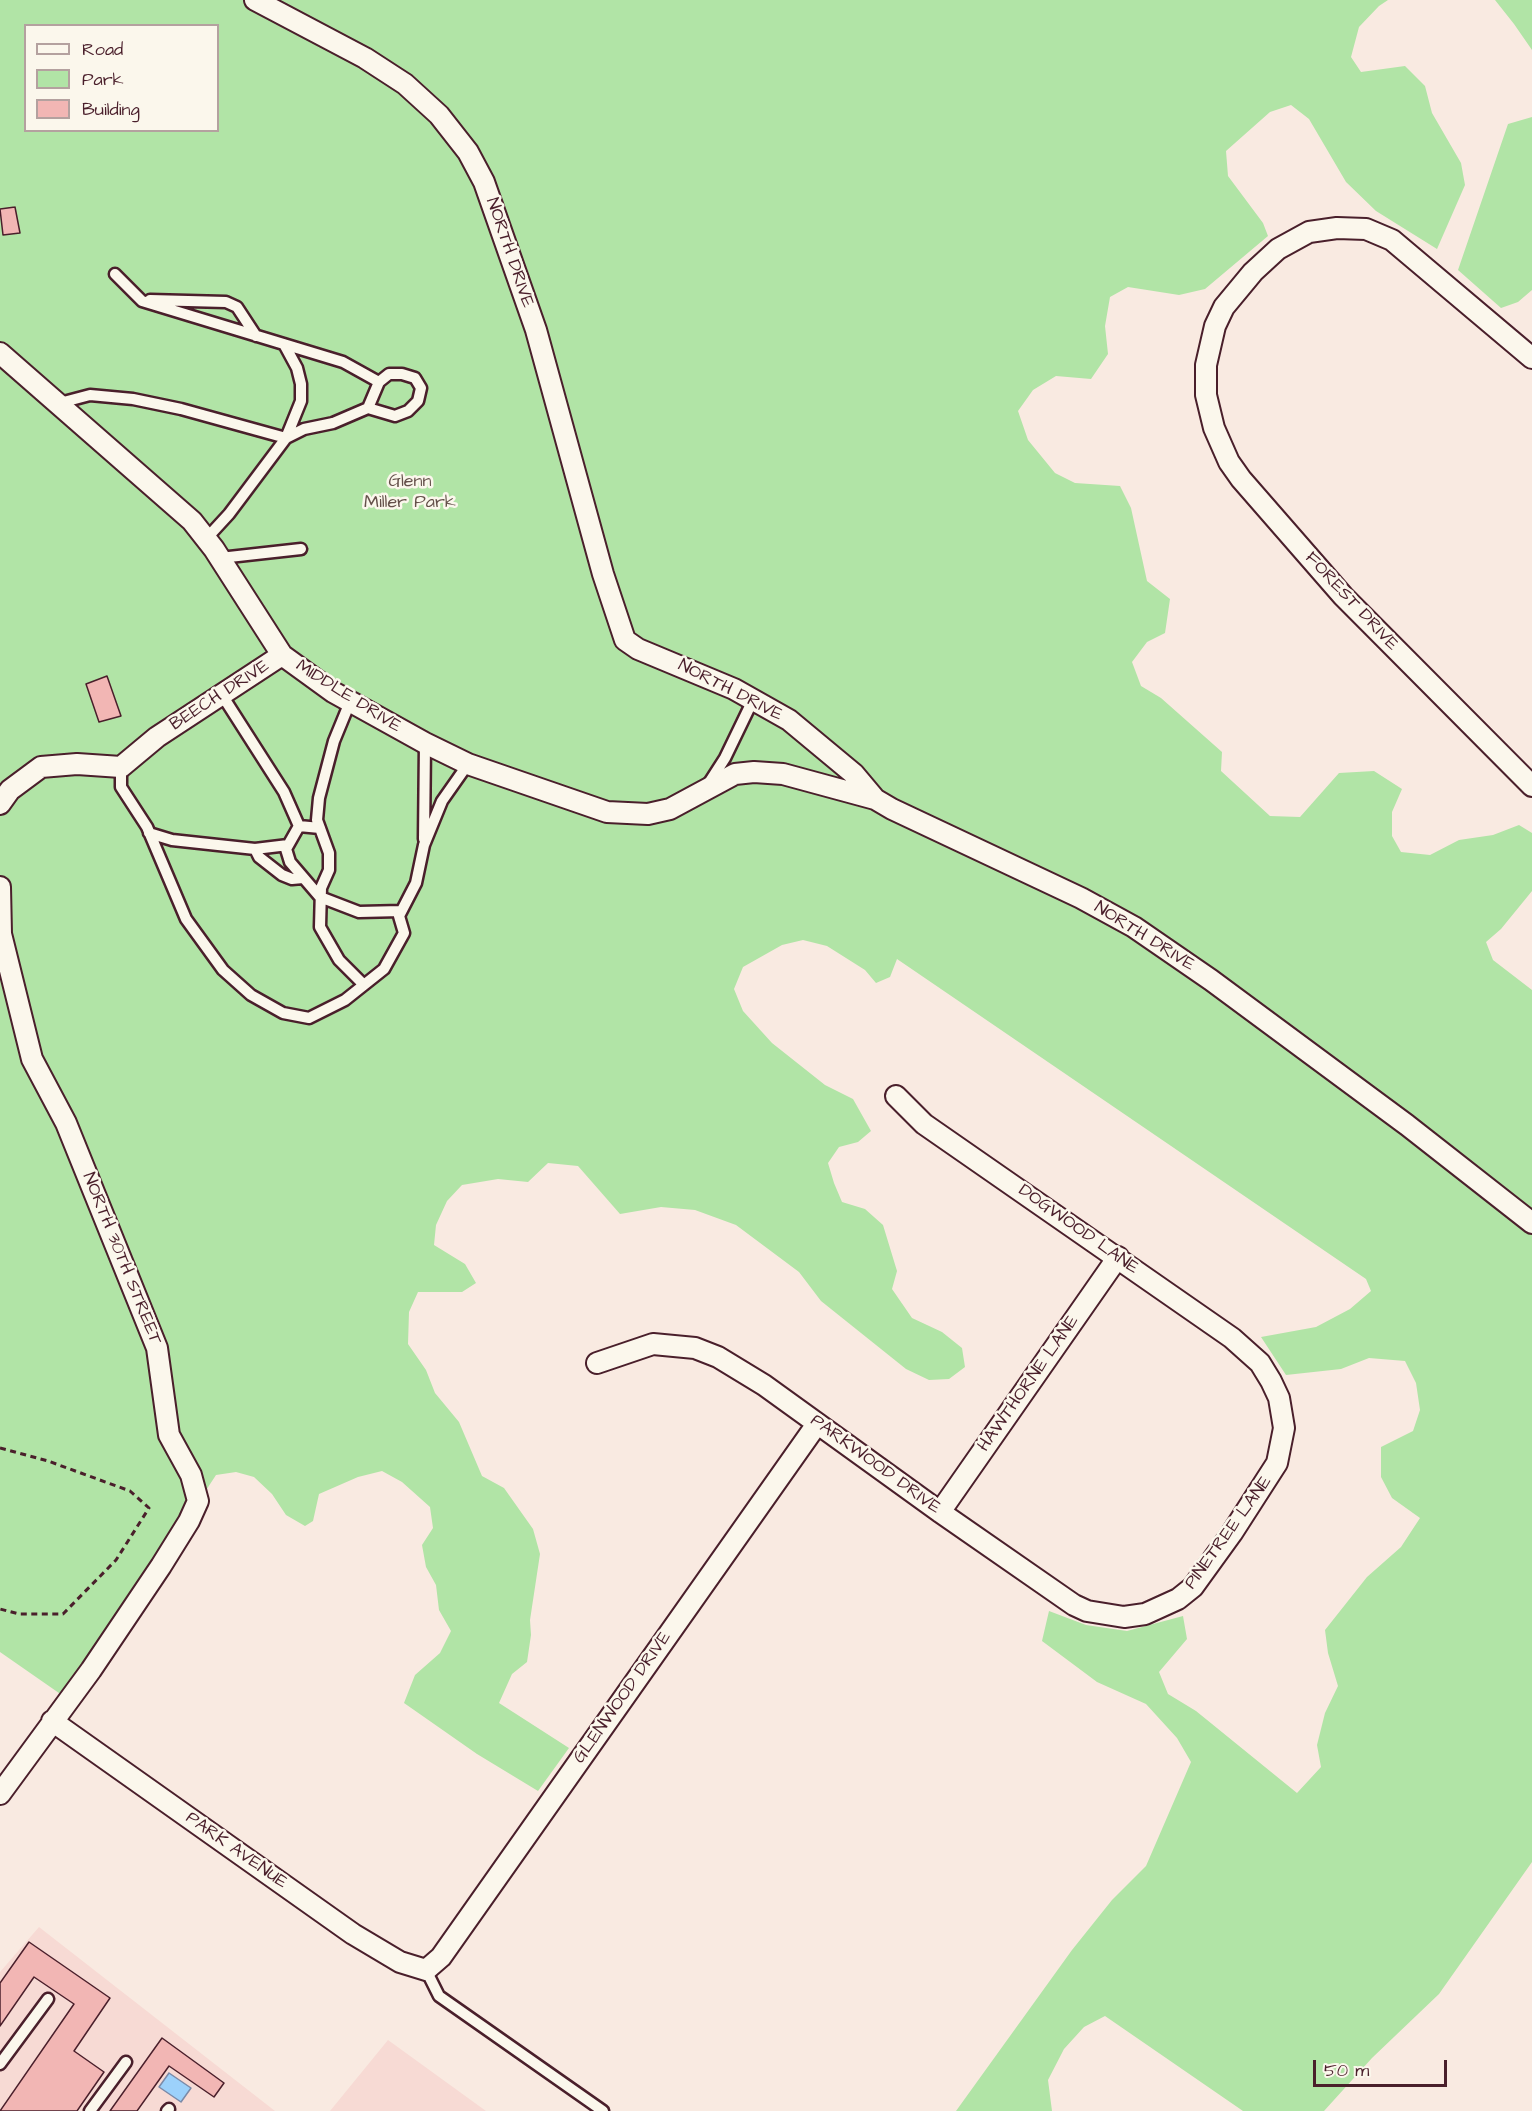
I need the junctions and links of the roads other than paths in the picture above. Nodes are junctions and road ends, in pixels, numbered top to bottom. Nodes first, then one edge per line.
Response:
1 (255, 0) edge
2 (115, 274) dead end
3 (142, 300) junction
4 (256, 336) junction
5 (284, 344) junction
6 (0, 353) edge
7 (1532, 358) edge
8 (379, 382) junction
9 (56, 404) junction
10 (368, 408) junction
11 (286, 438) junction
12 (206, 539) junction
13 (301, 549) dead end
14 (220, 558) junction
15 (282, 655) junction
16 (222, 695) junction
17 (753, 700) junction
18 (350, 702) junction
19 (425, 743) junction
20 (468, 764) junction
21 (121, 767) junction
22 (1532, 786) edge
23 (704, 791) junction
24 (875, 799) junction
25 (0, 804) edge
26 (298, 826) junction
27 (320, 828) junction
28 (149, 833) junction
29 (424, 844) junction
30 (288, 845) junction
31 (255, 849) junction
32 (303, 878) junction
33 (0, 887) edge
34 (320, 897) junction
35 (401, 911) junction
36 (364, 985) junction
37 (897, 1096) dead end
38 (1532, 1223) edge
39 (1118, 1257) junction
40 (1260, 1363) joint
41 (597, 1364) dead end
42 (817, 1424) junction
43 (940, 1512) junction
44 (1145, 1614) joint
45 (52, 1721) junction
46 (0, 1794) edge
47 (426, 1970) junction
48 (48, 1999) dead end
49 (126, 2062) dead end
50 (0, 2064) edge
51 (90, 2111) edge
52 (603, 2111) edge

1 - 17 street, NORTH DRIVE
2 - 3 lane
3 - 4 lane
3 - 4 lane
4 - 5 lane
5 - 8 lane
5 - 11 lane
6 - 9 street, MIDDLE DRIVE
7 - 22 street, FOREST DRIVE
8 - 10 lane
8 - 10 lane
9 - 11 lane
9 - 12 street, MIDDLE DRIVE
10 - 11 lane
11 - 12 lane
12 - 14 street, MIDDLE DRIVE
13 - 14 lane
14 - 15 street, MIDDLE DRIVE
15 - 16 street, BEECH DRIVE
15 - 18 street, MIDDLE DRIVE
16 - 21 street, BEECH DRIVE
16 - 26 lane
17 - 23 lane
17 - 24 street, NORTH DRIVE
18 - 19 street, MIDDLE DRIVE
18 - 27 lane
19 - 20 street, MIDDLE DRIVE
19 - 29 lane
20 - 23 street, MIDDLE DRIVE
20 - 29 lane
21 - 25 street
21 - 28 lane
23 - 24 street, MIDDLE DRIVE
24 - 38 street, NORTH DRIVE
26 - 27 lane
26 - 30 lane
27 - 34 lane
28 - 31 lane
28 - 36 lane
29 - 35 lane
30 - 31 lane
30 - 32 lane
31 - 32 lane
32 - 34 lane
33 - 45 street, NORTH 30TH STREET
34 - 35 lane
34 - 36 lane
35 - 36 lane
37 - 39 street, DOGWOOD LANE
39 - 40 street, DOGWOOD LANE
39 - 43 street, HAWTHORNE LANE
40 - 44 street, PINETREE LANE
41 - 42 street, PARKWOOD DRIVE
42 - 43 street, PARKWOOD DRIVE
42 - 47 street, GLENWOOD DRIVE
43 - 44 street, PARKWOOD DRIVE
45 - 46 street, NORTH 30TH STREET
45 - 47 street, PARK AVENUE
47 - 52 lane
48 - 50 lane
49 - 51 lane

